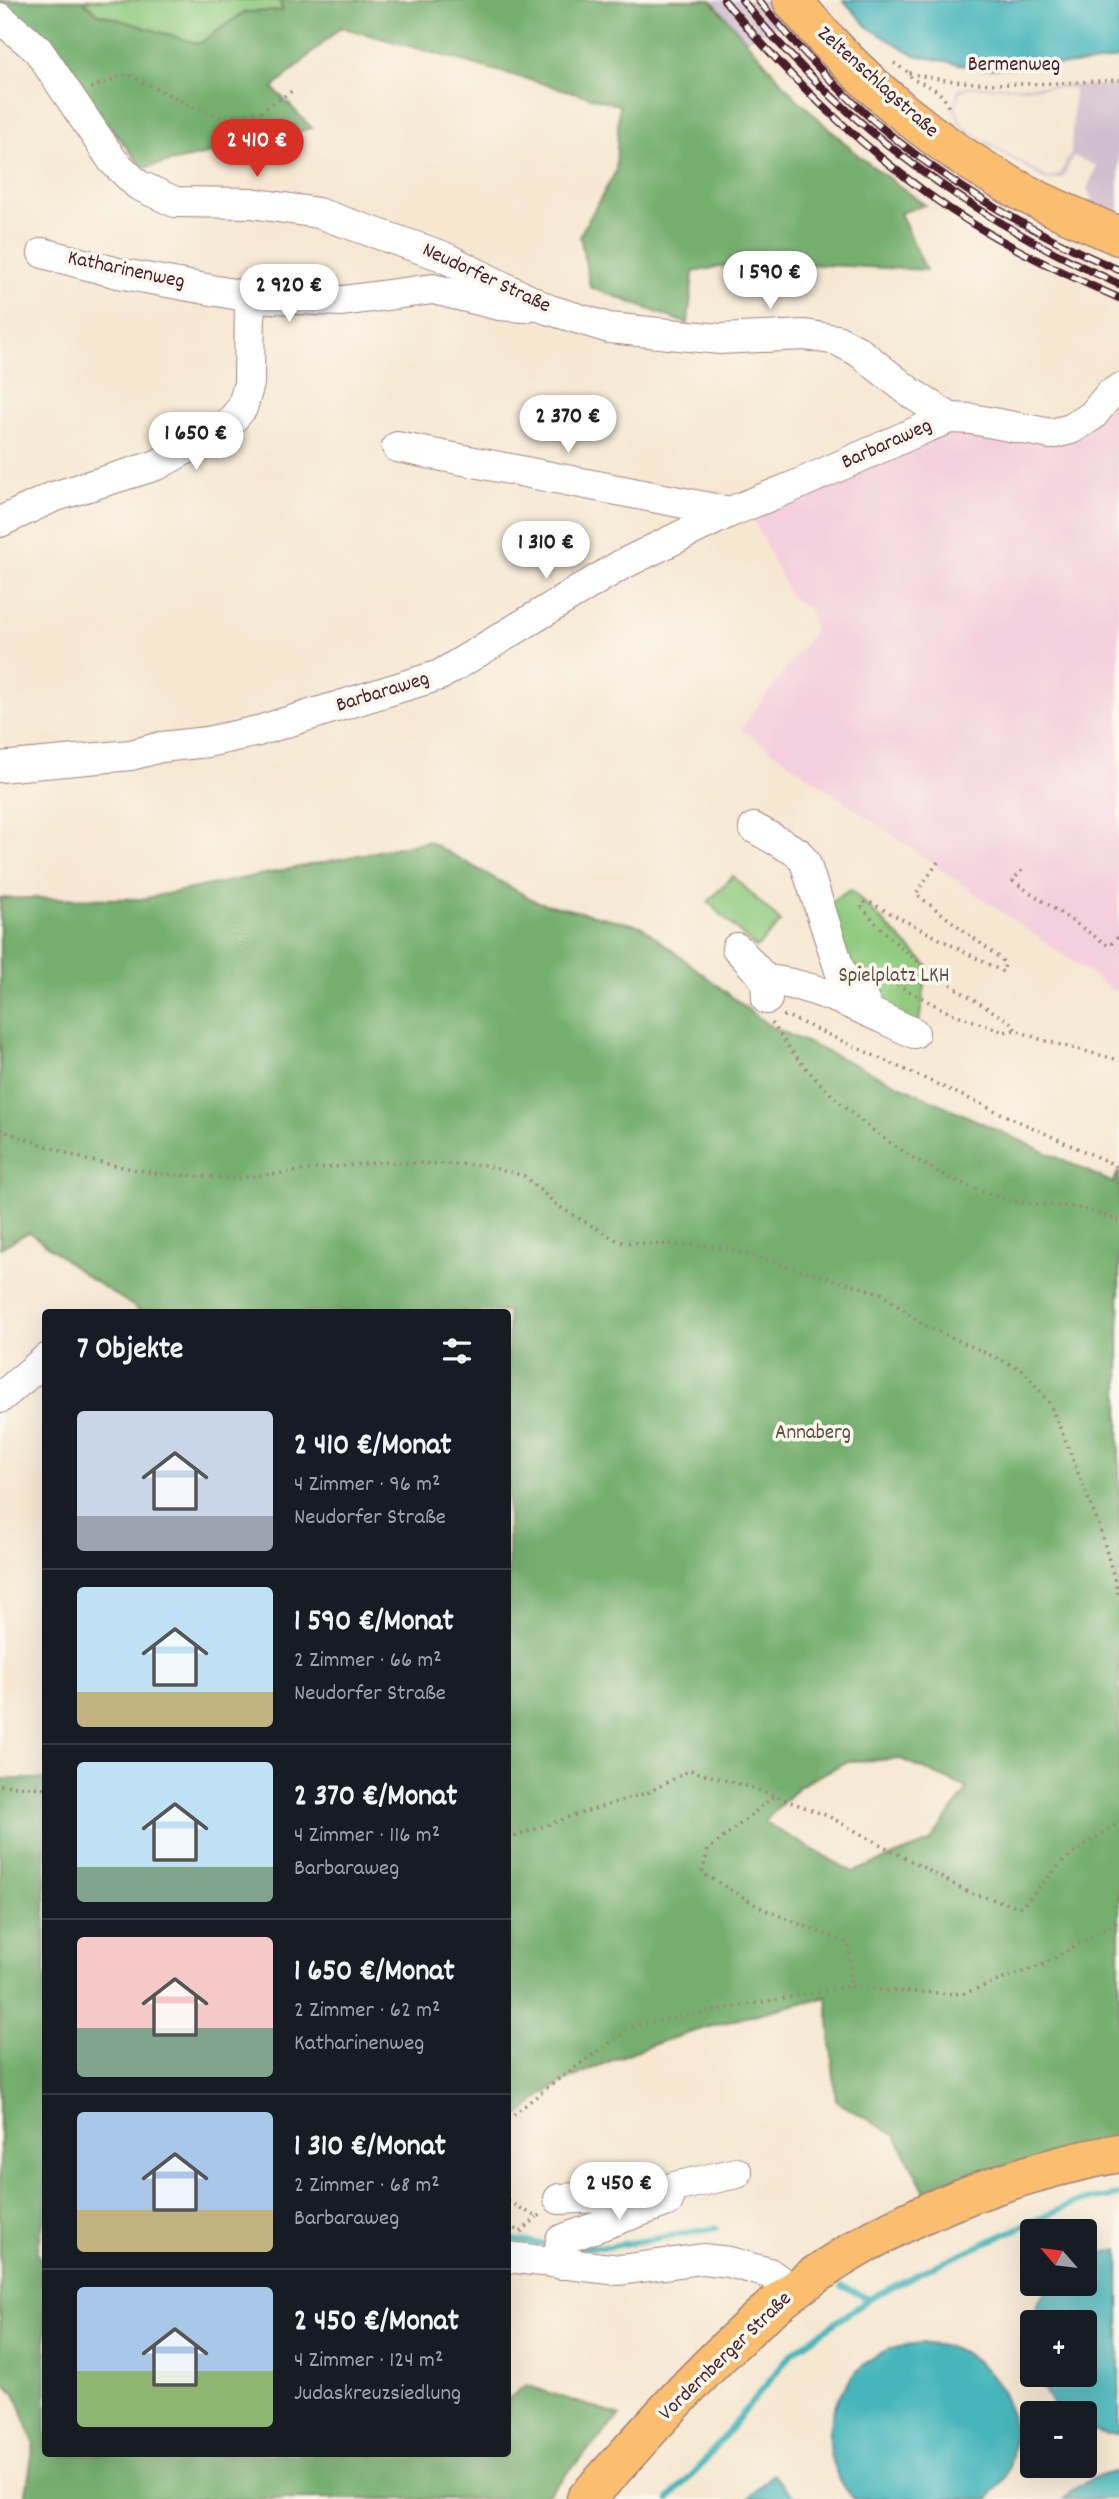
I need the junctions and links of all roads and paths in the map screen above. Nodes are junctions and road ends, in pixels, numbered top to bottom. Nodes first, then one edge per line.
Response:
1 (792, 0) edge
2 (0, 19) edge
3 (909, 73) dead end
4 (1119, 80) edge
5 (295, 89) dead end
6 (69, 96) junction
7 (1119, 236) edge
8 (43, 253) dead end
9 (250, 297) junction
10 (547, 309) junction
11 (1119, 389) edge
12 (950, 418) junction
13 (397, 447) dead end
14 (730, 512) junction
15 (0, 522) edge
16 (0, 768) edge
17 (754, 828) dead end
18 (939, 862) dead end
19 (1021, 870) dead end
20 (1119, 939) edge
21 (737, 948) dead end
22 (834, 956) junction
23 (767, 999) junction
24 (869, 1012) junction
25 (1016, 1030) junction
26 (914, 1033) dead end
27 (1119, 1060) edge
28 (0, 1129) edge
29 (1119, 1167) edge
30 (1119, 1221) edge
31 (42, 1362) edge
32 (0, 1398) edge
33 (1119, 1596) edge
34 (0, 1785) edge
35 (42, 1787) edge
36 (773, 1797) junction
37 (1119, 1822) edge
38 (511, 1838) edge
39 (1119, 1921) edge
40 (851, 1986) junction
41 (511, 2117) edge
42 (1119, 2153) edge
43 (737, 2173) dead end
44 (674, 2187) junction
45 (548, 2208) joint
46 (514, 2245) edge
47 (560, 2253) junction
48 (794, 2291) junction
49 (586, 2499) edge

1 - 7 main road, Zeltenschlagstraße
2 - 6 street, Neudorfer Straße
3 - 4 path, Bermenweg
5 - 6 path
6 - 10 street, Neudorfer Straße
8 - 9 street, Katharinenweg
9 - 10 street, Katharinenweg
9 - 15 street
10 - 12 street, Neudorfer Straße
11 - 12 street, Barbaraweg
12 - 14 street, Barbaraweg
13 - 14 street
14 - 16 street, Barbaraweg
17 - 22 street
18 - 25 path
19 - 20 path
21 - 23 street
22 - 24 street
22 - 25 path
23 - 24 street
23 - 29 path
23 - 30 path
24 - 26 street
25 - 27 path
28 - 33 path
31 - 32 street
34 - 35 path
36 - 37 path
36 - 38 path
36 - 40 path
39 - 40 path
40 - 41 path
42 - 48 main road, Vordernberger Straße
43 - 44 street
44 - 45 street
44 - 47 street
45 - 46 path
46 - 47 street
47 - 48 street
48 - 49 main road, Vordernberger Straße

